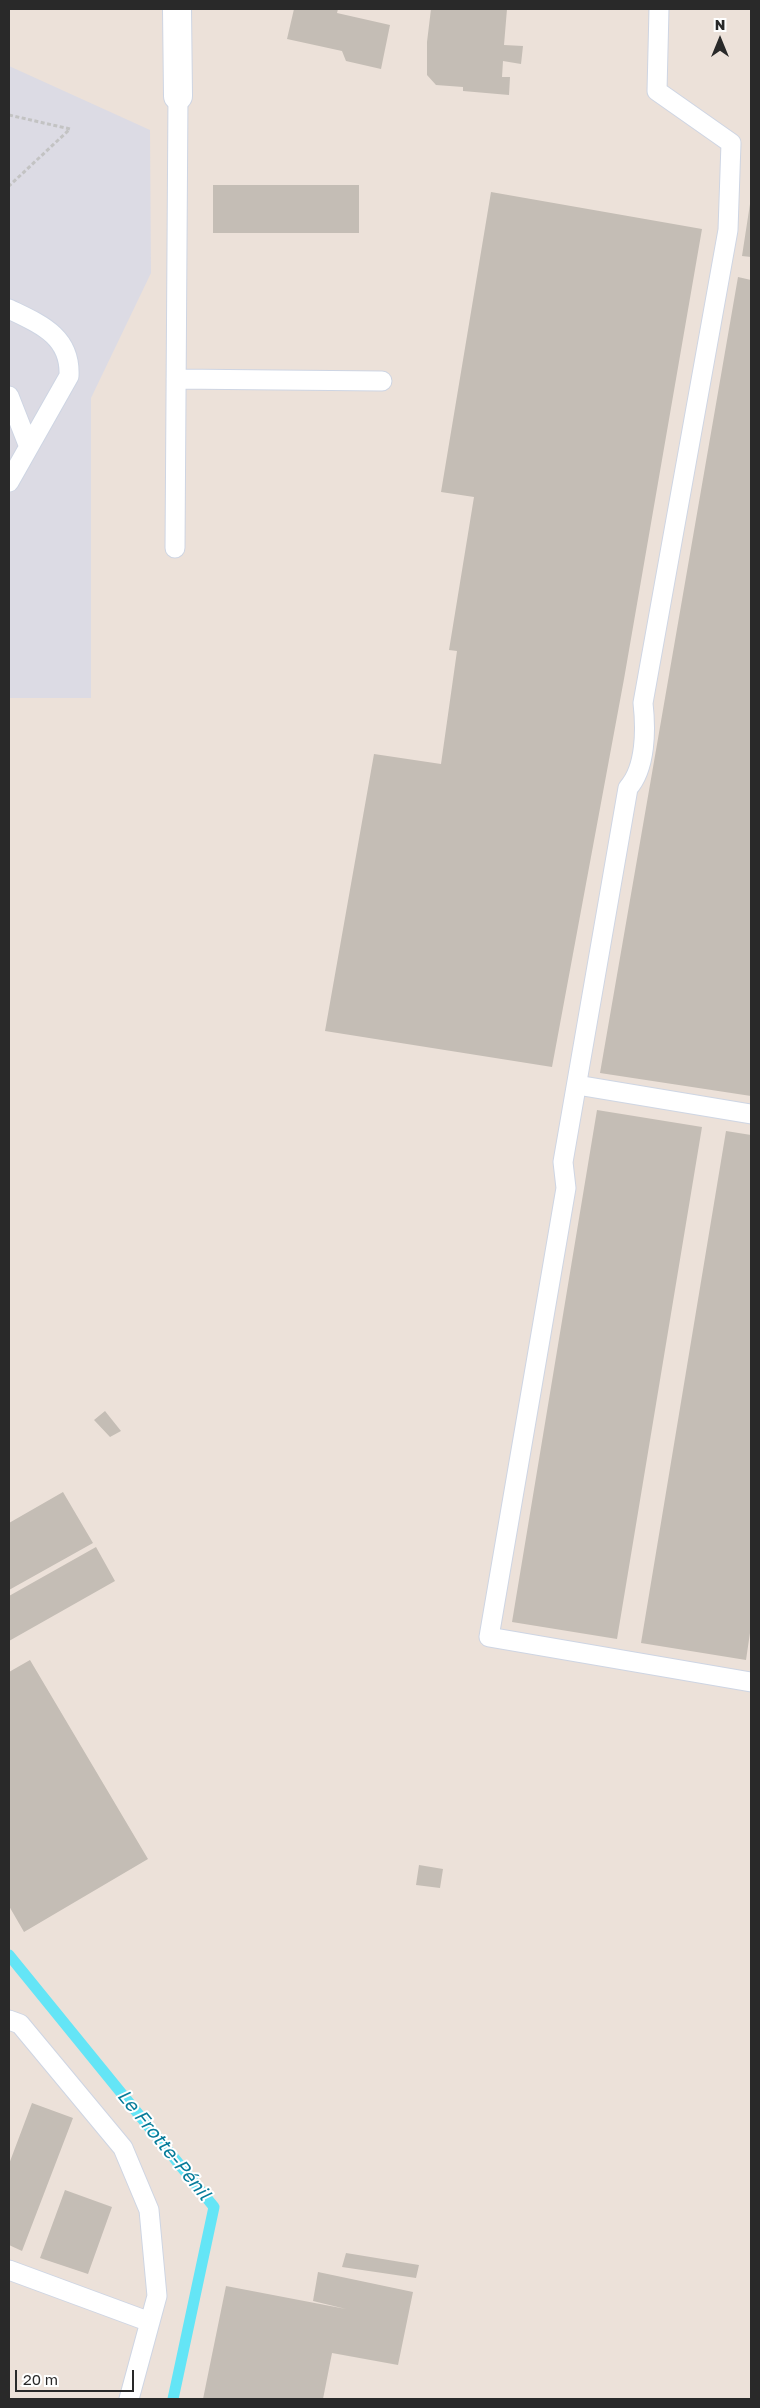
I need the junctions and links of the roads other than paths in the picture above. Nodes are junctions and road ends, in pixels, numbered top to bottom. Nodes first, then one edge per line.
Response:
1 (177, 9) edge
2 (659, 9) edge
3 (178, 96) joint
4 (9, 309) edge
5 (176, 379) junction
6 (382, 381) dead end
7 (9, 396) edge
8 (29, 447) junction
9 (9, 482) edge
10 (175, 548) dead end
11 (576, 1085) junction
12 (751, 1114) edge
13 (751, 1682) edge
14 (9, 2020) edge
15 (9, 2270) edge
16 (150, 2322) junction
17 (129, 2399) edge

1 - 3 street
2 - 11 lane
3 - 5 lane
4 - 8 lane
5 - 6 lane
5 - 10 lane
7 - 8 lane
8 - 9 lane
11 - 12 lane
11 - 13 lane
14 - 16 lane
15 - 16 lane
16 - 17 lane

